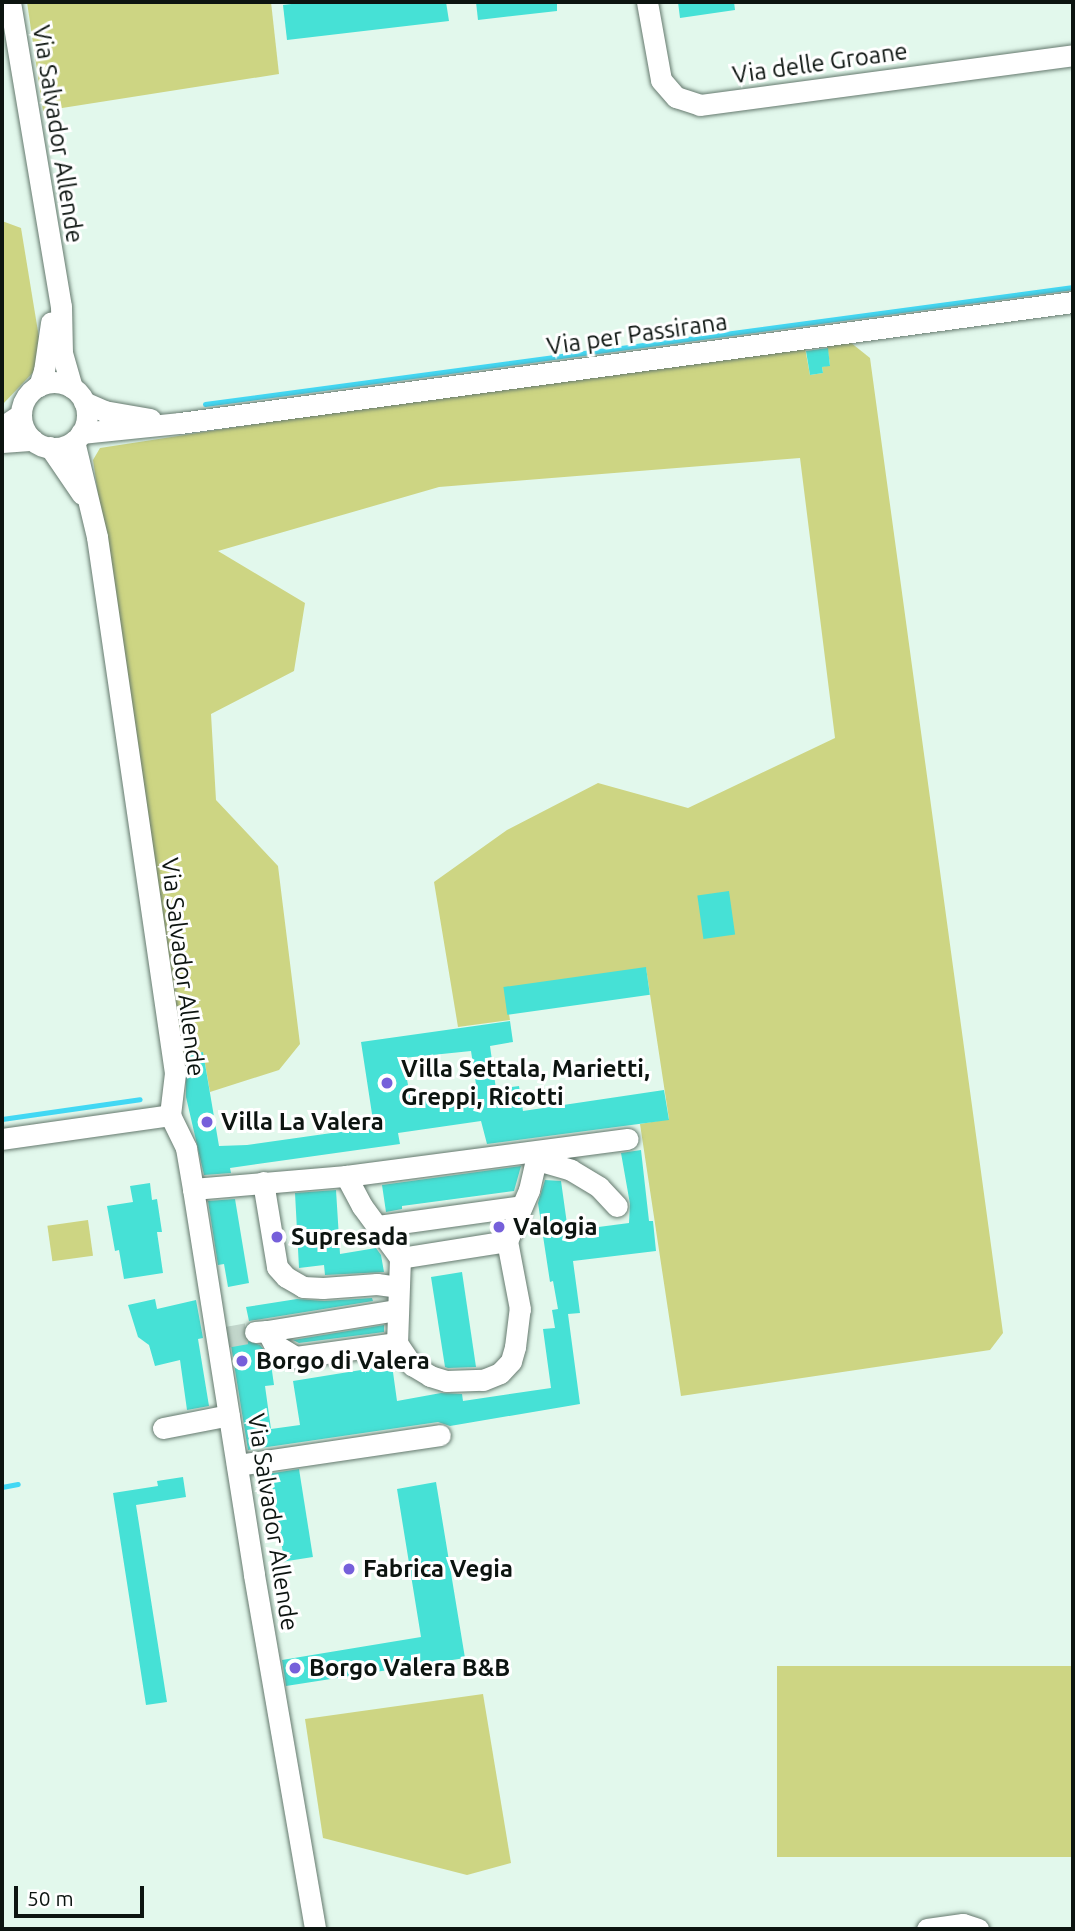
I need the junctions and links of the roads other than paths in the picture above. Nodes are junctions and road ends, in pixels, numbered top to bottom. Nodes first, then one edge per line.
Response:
1 (9, 2) edge
2 (647, 2) edge
3 (1073, 55) edge
4 (54, 275) junction
5 (1073, 302) edge
6 (39, 386) junction
7 (78, 395) junction
8 (21, 414) junction
9 (208, 419) junction
10 (2, 427) edge
11 (77, 437) junction
12 (2, 442) edge
13 (41, 444) junction
14 (89, 505) junction
15 (170, 1115) junction
16 (2, 1139) edge
17 (628, 1139) dead end
18 (538, 1156) junction
19 (346, 1176) junction
20 (263, 1181) junction
21 (193, 1189) junction
22 (522, 1206) junction
23 (617, 1206) dead end
24 (378, 1226) junction
25 (507, 1241) junction
26 (400, 1258) junction
27 (398, 1287) junction
28 (397, 1310) junction
29 (397, 1343) junction
30 (229, 1415) junction
31 (163, 1427) dead end
32 (440, 1435) dead end
33 (237, 1465) junction
34 (316, 1929) edge
35 (927, 1929) edge
36 (978, 1929) edge

1 - 4 street, Via Salvador Allende
2 - 3 street, Via delle Groane
4 - 6 street, Via Salvador Allende
4 - 7 street, Via Salvador Allende
5 - 9 street, Via per Passirana
6 - 7 street
6 - 8 street
7 - 9 street, Via per Passirana
7 - 11 street
8 - 10 street
8 - 13 street
9 - 11 street, Via per Passirana
11 - 13 street
11 - 14 street, Via Salvador Allende
12 - 13 street
13 - 14 street, Via Salvador Allende
14 - 15 street, Via Salvador Allende
15 - 16 street
15 - 21 street, Via Salvador Allende
17 - 18 street
18 - 19 street
18 - 22 street
18 - 23 street
19 - 20 street
19 - 24 street
20 - 21 street
20 - 27 street
21 - 30 street, Via Salvador Allende
22 - 24 street
22 - 25 street
24 - 26 street
25 - 26 street
25 - 29 street
26 - 27 street
27 - 28 street
28 - 29 street
28 - 29 street
30 - 31 street
30 - 33 street, Via Salvador Allende
32 - 33 street
33 - 34 street, Via Salvador Allende
35 - 36 street

